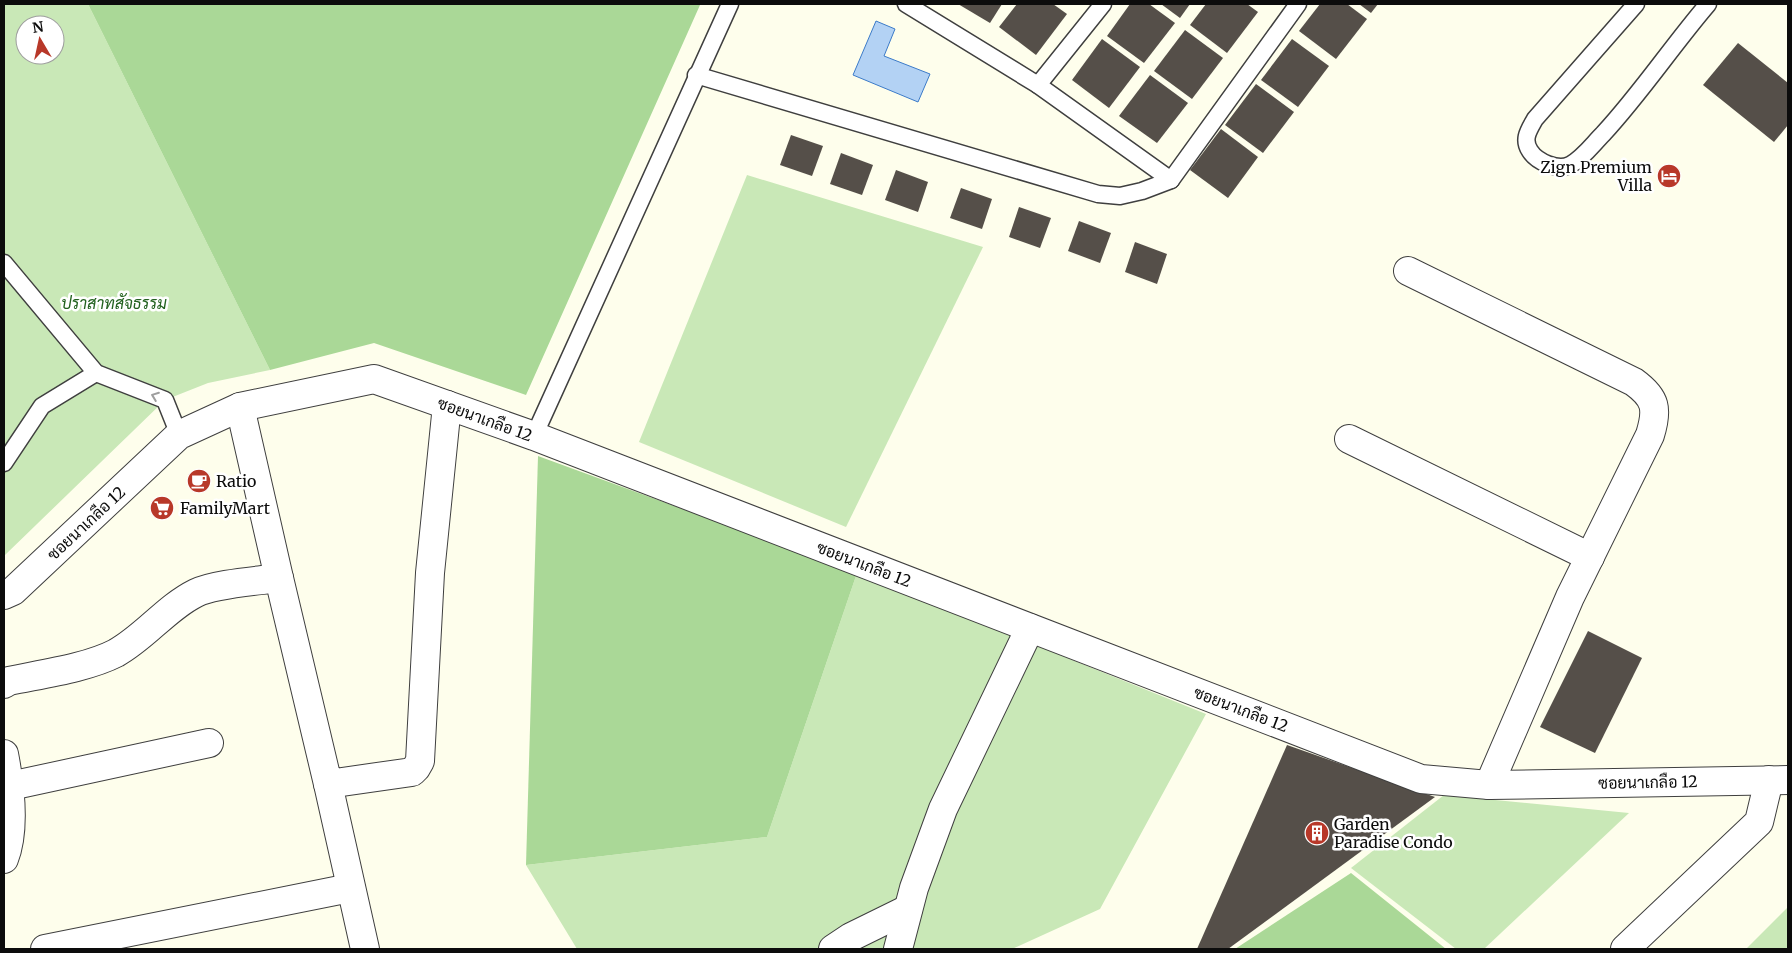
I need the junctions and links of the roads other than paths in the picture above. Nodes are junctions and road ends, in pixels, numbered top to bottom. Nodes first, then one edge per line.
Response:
1 (730, 4) edge
2 (906, 4) edge
3 (1103, 4) edge
4 (1298, 4) edge
5 (1636, 4) edge
6 (1708, 4) edge
7 (696, 75) junction
8 (1038, 85) junction
9 (1171, 180) junction
10 (4, 262) edge
11 (1408, 271) dead end
12 (96, 373) junction
13 (447, 405) junction
14 (240, 407) junction
15 (179, 435) junction
16 (534, 436) junction
17 (1349, 439) dead end
18 (4, 463) edge
19 (1590, 557) junction
20 (279, 578) junction
21 (4, 595) edge
22 (1030, 628) junction
23 (4, 684) edge
24 (209, 743) dead end
25 (4, 754) edge
26 (1778, 780) edge
27 (328, 784) junction
28 (1489, 784) junction
29 (10, 786) junction
30 (4, 858) edge
31 (350, 888) junction
32 (908, 909) junction
33 (45, 949) edge
34 (365, 949) edge
35 (833, 949) edge
36 (898, 949) edge
37 (1625, 949) edge

1 - 7 lane
2 - 8 lane
3 - 8 lane
4 - 9 lane
5 - 6 lane
7 - 9 lane
7 - 16 lane
8 - 9 lane
10 - 12 lane
11 - 19 street
15 -> 12 lane
12 - 18 lane
13 - 14 street, ซอยนาเกลือ 12
13 - 16 street, ซอยนาเกลือ 12
13 - 27 street
14 - 15 street, ซอยนาเกลือ 12
14 - 20 street
15 - 21 street, ซอยนาเกลือ 12
16 - 22 street, ซอยนาเกลือ 12
17 - 19 street
19 - 28 street
20 - 23 street
20 - 27 street
22 - 28 street, ซอยนาเกลือ 12
22 - 32 street
24 - 29 street
25 - 29 street
26 - 28 street, ซอยนาเกลือ 12
26 - 37 street
27 - 31 street
29 - 30 street
31 - 33 street
31 - 34 street
32 - 35 street
32 - 36 street

